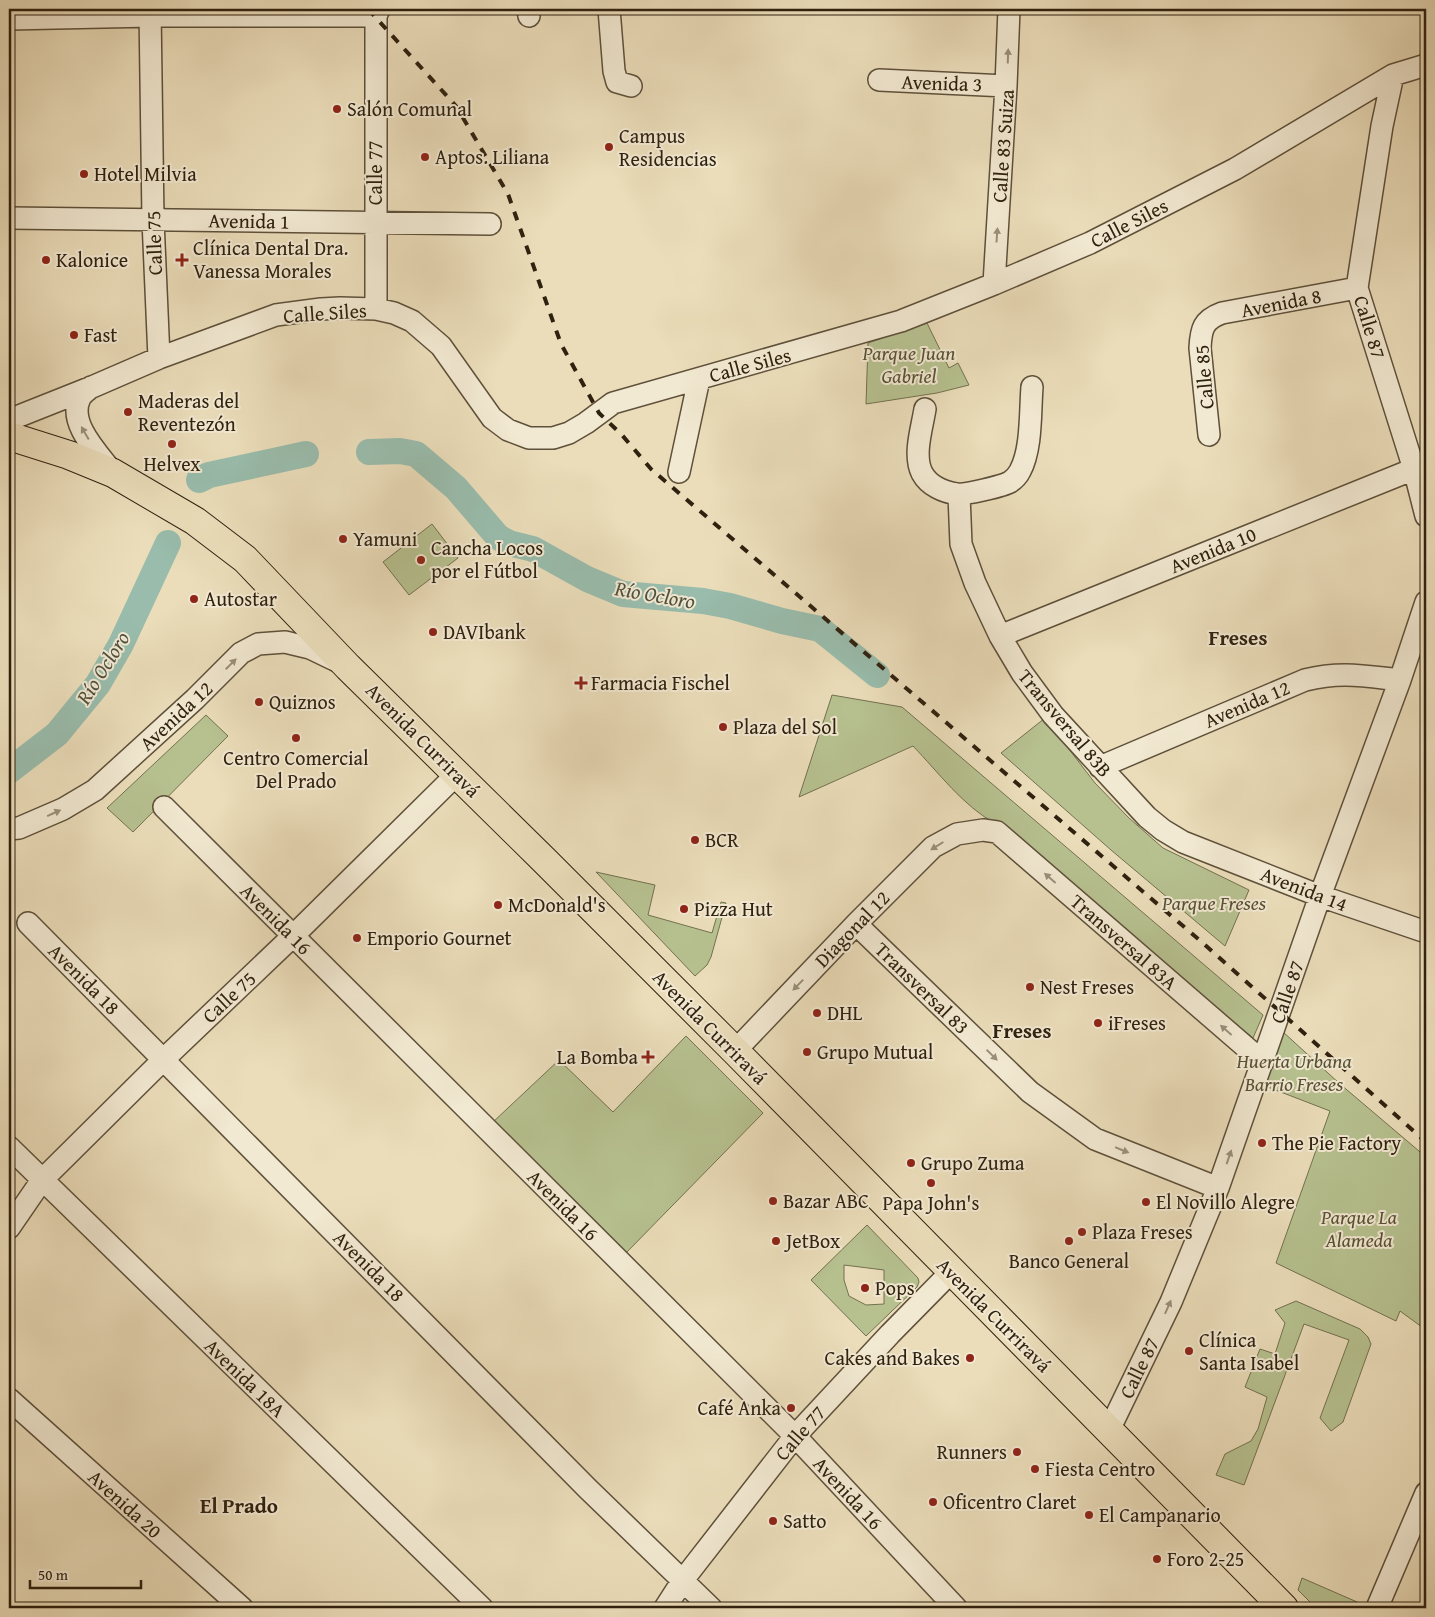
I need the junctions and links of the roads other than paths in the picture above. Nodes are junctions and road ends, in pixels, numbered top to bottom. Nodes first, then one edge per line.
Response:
1 (609, 9) edge
2 (1009, 9) edge
3 (151, 12) edge
4 (378, 12) edge
5 (9, 19) edge
6 (1426, 65) edge
7 (1393, 75) junction
8 (879, 80) dead end
9 (631, 86) dead end
10 (1006, 86) junction
11 (9, 218) edge
12 (153, 220) junction
13 (375, 222) junction
14 (490, 224) dead end
15 (994, 284) junction
16 (1357, 288) junction
17 (376, 309) junction
18 (1207, 321) joint
19 (159, 358) junction
20 (699, 379) junction
21 (92, 387) junction
22 (1032, 387) dead end
23 (925, 409) dead end
24 (9, 420) edge
25 (1209, 435) dead end
26 (9, 436) edge
27 (1420, 469) edge
28 (679, 472) dead end
29 (113, 473) junction
30 (959, 495) junction
31 (1426, 516) edge
32 (1426, 602) edge
33 (1000, 636) junction
34 (348, 667) junction
35 (1400, 680) junction
36 (1100, 767) junction
37 (457, 774) junction
38 (164, 807) dead end
39 (9, 829) edge
40 (983, 830) joint
41 (1183, 842) joint
42 (1320, 896) junction
43 (28, 923) dead end
44 (856, 924) junction
45 (1426, 932) edge
46 (293, 936) junction
47 (735, 1051) junction
48 (164, 1059) junction
49 (1263, 1062) junction
50 (9, 1147) edge
51 (42, 1180) junction
52 (1218, 1188) junction
53 (9, 1228) edge
54 (952, 1271) junction
55 (9, 1399) edge
56 (1109, 1430) junction
57 (795, 1436) junction
58 (1426, 1494) edge
59 (1426, 1523) edge
60 (1401, 1569) junction
61 (683, 1580) junction
62 (478, 1607) edge
63 (242, 1608) edge
64 (665, 1608) edge
65 (711, 1608) edge
66 (956, 1608) edge
67 (1284, 1608) edge
68 (1377, 1608) edge
69 (1391, 1608) edge

1 - 9 street
10 -> 2 street, Calle 83 Suiza
3 - 4 street
3 - 5 street
3 - 12 street, Calle 75
4 - 13 street, Calle 77
6 - 7 street, Calle Siles
7 - 15 street, Calle Siles
7 - 16 street, Calle 87
8 - 10 street, Avenida 3
15 -> 10 street, Calle 83 Suiza
11 - 12 street, Avenida 1
12 - 13 street, Avenida 1
12 - 19 street, Calle 75
13 - 14 street, Avenida 1
13 - 17 street, Calle 77
15 - 20 street, Calle Siles
16 - 18 street, Avenida 8
16 - 27 street, Calle 87
17 - 19 street, Calle Siles
17 - 20 street, Calle Siles
18 - 25 street, Calle 85
19 - 21 street, Calle Siles
20 - 28 street
21 - 24 street, Calle Siles
29 -> 21 street, Calle Siles
22 - 30 street
23 - 30 street
26 - 29 highway, Avenida Curriravá
27 - 31 street, Calle 87
27 - 33 street, Avenida 10
29 - 34 highway, Avenida Curriravá
30 - 33 street, Transversal 83B
32 - 35 street, Calle 87
33 - 36 street, Transversal 83B
34 - 37 highway, Avenida Curriravá
39 -> 34 street, Avenida 12
35 - 36 street, Avenida 12
35 - 42 street, Calle 87
36 - 41 street, Transversal 83B
37 - 46 street, Calle 75
37 - 47 highway, Avenida Curriravá
38 - 46 street, Avenida 16
40 -> 44 street, Diagonal 12
49 -> 40 street, Transversal 83A
41 - 42 street, Avenida 14
42 - 45 street, Avenida 14
42 - 49 street, Calle 87
43 - 48 street, Avenida 18
44 -> 47 street, Diagonal 12
44 -> 52 street, Transversal 83
46 - 48 street, Calle 75
46 - 57 street, Avenida 16
47 - 54 highway, Avenida Curriravá
48 - 51 street, Calle 75
48 - 61 street, Avenida 18
52 -> 49 street, Calle 87
50 - 51 street, Avenida 18A
51 - 53 street, Calle 75
51 - 62 street, Avenida 18A
56 -> 52 street, Calle 87
54 - 56 highway, Avenida Curriravá
54 - 57 street, Calle 77
55 - 63 street, Avenida 20
56 - 67 highway, Avenida Curriravá
57 - 61 street, Calle 77
57 - 66 street, Avenida 16
58 - 60 street
59 - 60 street
60 - 68 street
60 - 69 street
61 - 64 street, Calle 77
61 - 65 street, Avenida 18

